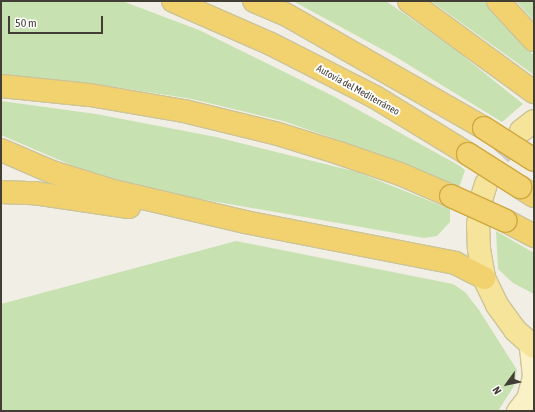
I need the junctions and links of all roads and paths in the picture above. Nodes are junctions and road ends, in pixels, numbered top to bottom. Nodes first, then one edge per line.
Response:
1 (173, 1) edge
2 (254, 1) edge
3 (409, 1) edge
4 (498, 1) edge
5 (534, 40) edge
6 (1, 86) edge
7 (534, 92) edge
8 (1, 150) edge
9 (534, 160) edge
10 (1, 192) edge
11 (527, 192) edge
12 (245, 222) junction
13 (478, 223) dead end
14 (534, 236) edge
15 (484, 278) junction
16 (532, 346) edge
17 (526, 399) edge

1 - 11 highway, Autovía del Mediterráneo, bridge
2 - 9 highway, bridge
3 - 7 highway
4 - 5 highway
6 - 14 highway, bridge
8 - 12 highway
10 - 12 highway
12 - 15 highway
13 - 15 main road
15 - 16 main road
16 - 17 main road

